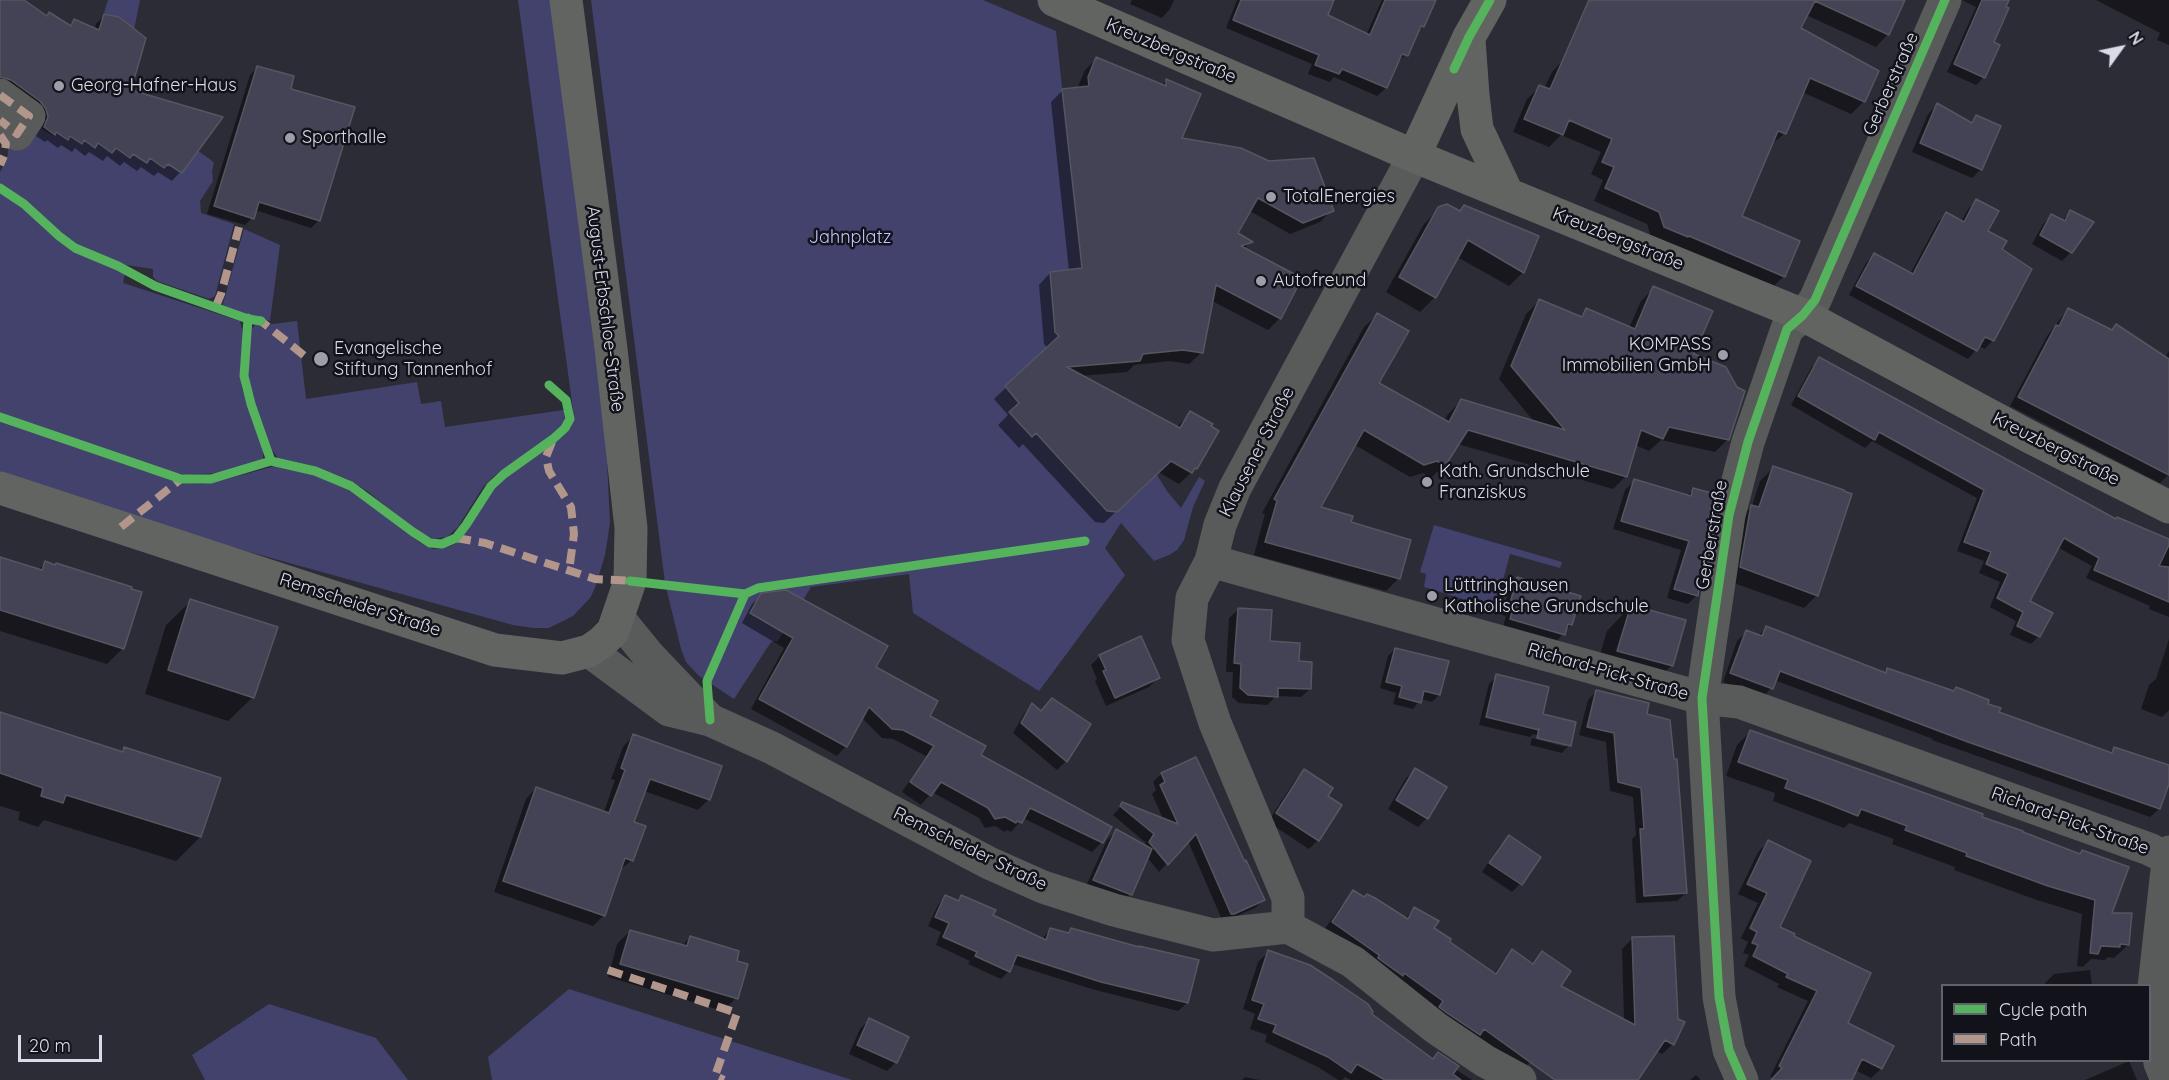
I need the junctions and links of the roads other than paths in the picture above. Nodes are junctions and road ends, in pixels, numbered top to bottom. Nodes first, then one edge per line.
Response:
1 (566, 0) edge
2 (1054, 0) edge
3 (1490, 0) edge
4 (1945, 0) edge
5 (1105, 10) edge
6 (1469, 37) junction
7 (0, 95) edge
8 (0, 120) edge
9 (1413, 156) junction
10 (1507, 193) junction
11 (1803, 315) junction
12 (0, 488) edge
13 (2169, 507) edge
14 (1211, 561) junction
15 (618, 618) junction
16 (589, 651) junction
17 (1702, 698) junction
18 (710, 720) junction
19 (2168, 857) edge
20 (1288, 927) junction
21 (1520, 1080) edge
22 (1742, 1080) edge
23 (2168, 1080) edge

1 - 15 main road, August-Erbschloe-Straße
2 - 5 main road, Kreuzbergstraße
3 - 6 main road, Klausener Straße
4 - 11 street, Gerberstraße
5 - 9 main road, Kreuzbergstraße
6 - 9 main road, Klausener Straße
6 - 10 main road
7 - 8 street
9 - 10 main road, Kreuzbergstraße
9 - 14 street, Klausener Straße
10 - 11 main road, Kreuzbergstraße
11 - 13 main road, Kreuzbergstraße
11 - 17 street, Gerberstraße
12 - 16 main road, Remscheider Straße
14 - 17 street, Richard-Pick-Straße
14 - 20 street, Klausener Straße
15 - 16 main road, August-Erbschloe-Straße
15 - 18 street, Remscheider Straße
16 - 18 street, Remscheider Straße
17 - 19 street, Richard-Pick-Straße
17 - 22 street, Gerberstraße
18 - 20 street, Remscheider Straße
19 - 23 street
20 - 21 street

